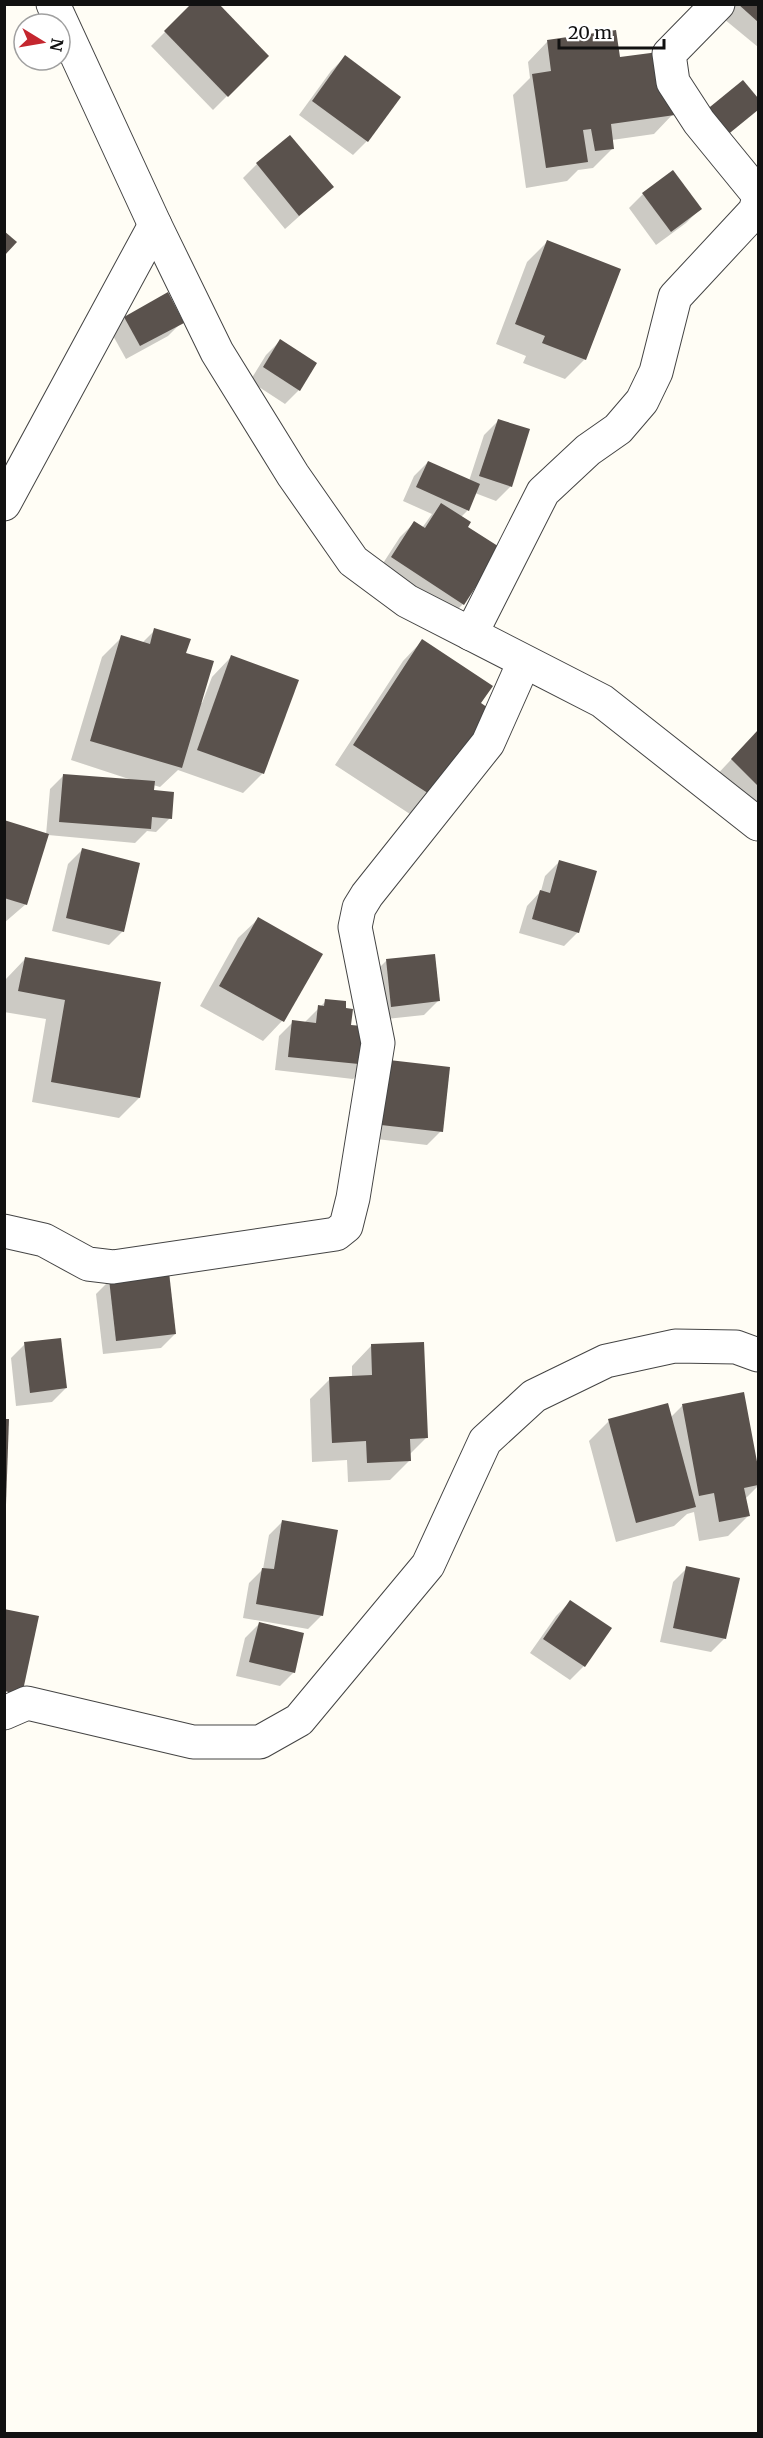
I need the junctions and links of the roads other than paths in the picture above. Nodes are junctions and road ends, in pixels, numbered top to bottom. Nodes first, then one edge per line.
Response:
1 (53, 4) edge
2 (718, 4) edge
3 (759, 200) edge
4 (155, 225) junction
5 (4, 504) edge
6 (471, 634) junction
7 (524, 662) junction
8 (759, 824) edge
9 (4, 1231) edge
10 (759, 1355) edge
11 (4, 1713) edge

1 - 4 street
2 - 3 street
3 - 6 street
4 - 5 street
4 - 6 street
6 - 7 street
7 - 8 street
7 - 9 street
10 - 11 street

